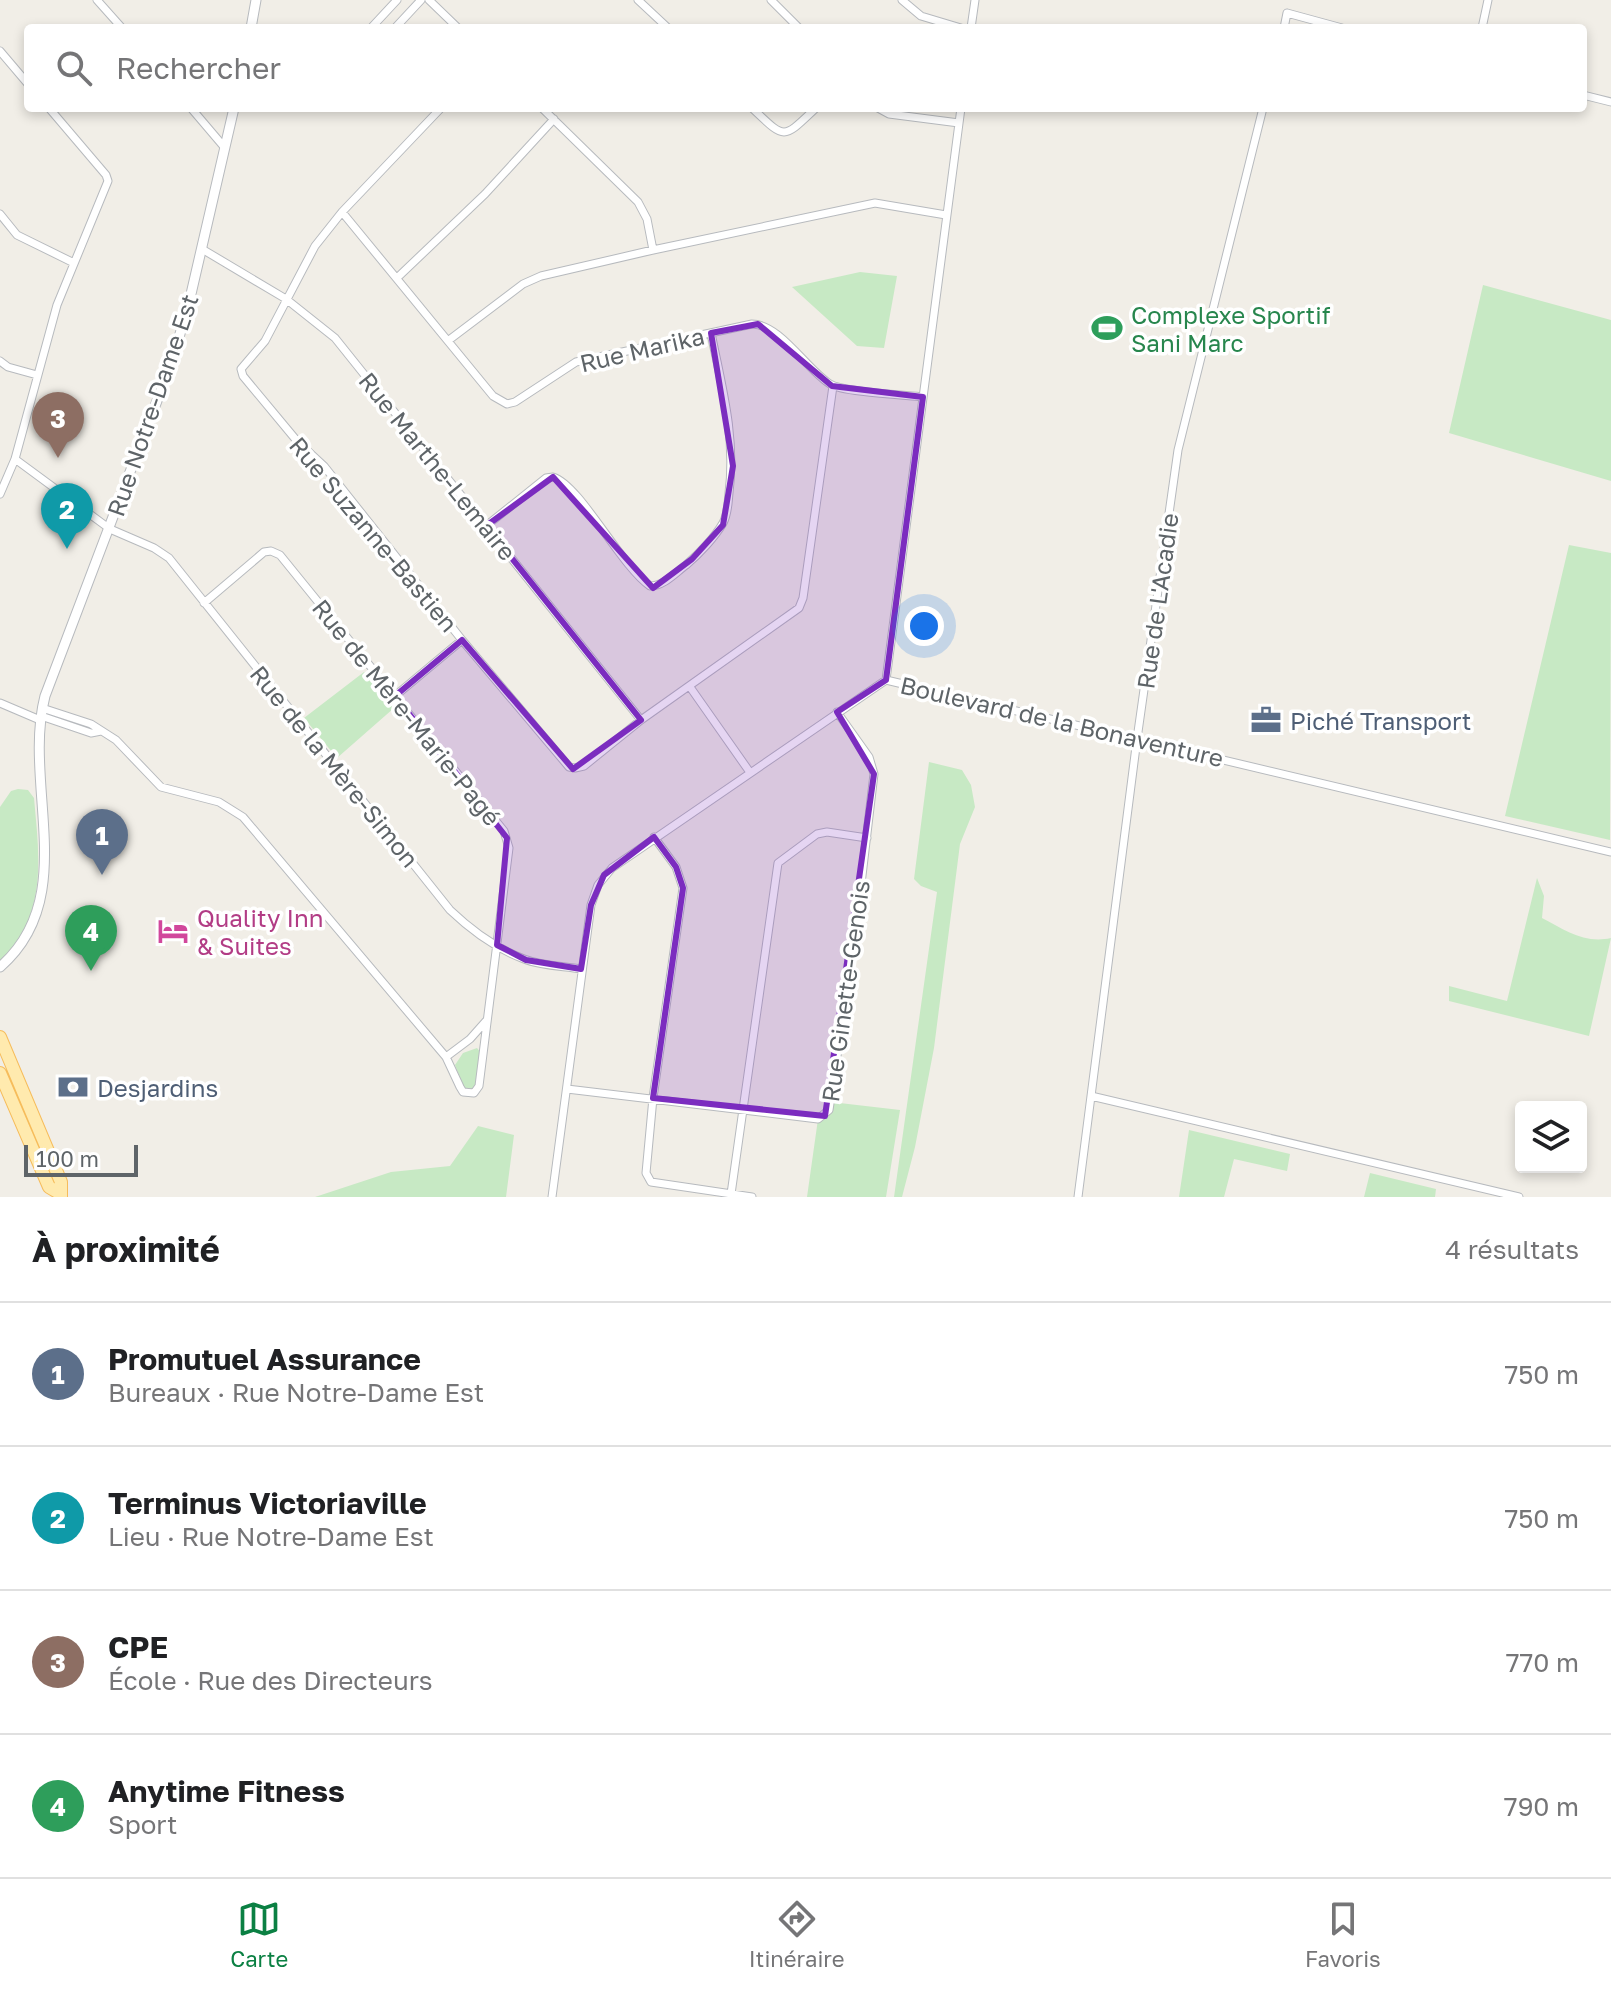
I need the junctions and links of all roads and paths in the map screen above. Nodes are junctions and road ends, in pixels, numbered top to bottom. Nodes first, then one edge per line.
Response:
1 (97, 0) edge
2 (256, 0) edge
3 (397, 0) edge
4 (421, 0) edge
5 (429, 0) edge
6 (638, 0) edge
7 (771, 0) edge
8 (902, 0) edge
9 (975, 0) edge
10 (1488, 0) edge
11 (118, 24) edge
12 (252, 24) edge
13 (375, 24) edge
14 (399, 24) edge
15 (454, 24) edge
16 (664, 24) edge
17 (795, 24) edge
18 (948, 24) edge
19 (972, 24) edge
20 (1285, 24) edge
21 (1327, 24) edge
22 (1483, 24) edge
23 (0, 51) edge
24 (24, 79) edge
25 (1587, 96) edge
26 (1611, 102) edge
27 (52, 112) edge
28 (194, 112) edge
29 (233, 112) edge
30 (437, 112) edge
31 (546, 112) edge
32 (756, 112) edge
33 (812, 112) edge
34 (885, 112) edge
35 (960, 112) edge
36 (1262, 112) edge
37 (554, 119) junction
38 (959, 123) junction
39 (225, 148) junction
40 (342, 212) junction
41 (0, 214) edge
42 (946, 215) junction
43 (202, 249) junction
44 (653, 250) junction
45 (74, 263) junction
46 (398, 277) junction
47 (286, 299) junction
48 (711, 333) junction
49 (449, 340) junction
50 (0, 361) edge
51 (37, 375) junction
52 (833, 386) junction
53 (923, 397) junction
54 (15, 459) junction
55 (0, 494) edge
56 (486, 526) junction
57 (110, 529) junction
58 (204, 603) junction
59 (462, 640) junction
60 (886, 680) junction
61 (690, 687) junction
62 (395, 696) junction
63 (0, 703) edge
64 (837, 712) junction
65 (41, 715) junction
66 (641, 720) junction
67 (1137, 739) junction
68 (749, 771) junction
69 (654, 837) junction
70 (867, 838) junction
71 (1611, 852) edge
72 (497, 945) junction
73 (0, 967) edge
74 (581, 969) junction
75 (487, 1019) junction
76 (0, 1037) edge
77 (446, 1057) junction
78 (0, 1073) edge
79 (567, 1089) junction
80 (1091, 1096) junction
81 (653, 1098) junction
82 (742, 1109) junction
83 (731, 1194) junction
84 (60, 1195) edge
85 (552, 1197) edge
86 (752, 1197) edge
87 (1078, 1197) edge
88 (1519, 1197) edge

1 - 11 street
2 - 12 street
3 - 13 street
4 - 14 street
5 - 15 street
6 - 16 street
7 - 17 street
8 - 18 street
9 - 19 street
10 - 22 street
20 - 21 street
23 - 24 street
25 - 26 street
27 - 45 street
28 - 39 street
29 - 39 street, Rue Notre-Dame Est
30 - 40 street
31 - 37 street
32 - 33 street
34 - 38 street
35 - 38 street
36 - 67 street, Rue de L'Acadie
37 - 44 street
37 - 46 street
38 - 42 street
39 - 43 street, Rue Notre-Dame Est
40 - 46 street, Rue Marika
40 - 47 street
41 - 45 street
42 - 44 street
42 - 53 street
43 - 47 street, Rue Marthe-Lemaire
43 - 57 street, Rue Notre-Dame Est
44 - 49 street
45 - 51 street
46 - 49 street, Rue Marika
47 - 56 street, Rue Marthe-Lemaire
47 - 59 street, Rue Suzanne-Bastien
48 - 49 street, Rue Marika
48 - 52 street, Rue Marika
48 - 56 street
50 - 51 street
51 - 54 street
52 - 53 street
52 - 61 street
53 - 60 street
54 - 55 street
54 - 57 street, Rue de la Mère-Simon
56 - 66 street, Rue Marthe-Lemaire
57 - 58 street, Rue de la Mère-Simon
57 - 65 street, Rue Notre-Dame Est
58 - 62 street, Rue de Mère-Marie-Pagé
58 - 72 street, Rue de la Mère-Simon
59 - 62 street
59 - 66 street, Rue Suzanne-Bastien
60 - 64 street, Boulevard de la Bonaventure
60 - 67 street, Boulevard de la Bonaventure
61 - 66 street
61 - 68 street
62 - 72 street, Rue de Mère-Marie-Pagé
63 - 65 street
64 - 68 street, Boulevard de la Bonaventure
64 - 70 street, Rue Ginette-Genois
65 - 73 street, Rue Notre-Dame Est
65 - 77 street
67 - 71 street, Boulevard de la Bonaventure
67 - 80 street, Rue de L'Acadie
68 - 69 street, Boulevard de la Bonaventure
69 - 74 street, Boulevard de la Bonaventure
69 - 81 street
70 - 82 street
70 - 82 street, Rue Ginette-Genois
72 - 74 street, Rue de la Mère-Simon
72 - 75 street, Rue de Mère-Marie-Pagé
74 - 79 street, Boulevard de la Bonaventure
75 - 77 street
75 - 77 street, Rue de Mère-Marie-Pagé
76 - 84 main road
78 - 84 main road
79 - 81 street, Rue Ginette-Genois
79 - 85 street, Boulevard de la Bonaventure
80 - 87 street, Rue de L'Acadie
80 - 88 street
81 - 82 street, Rue Ginette-Genois
81 - 83 street
82 - 83 street
83 - 86 street

